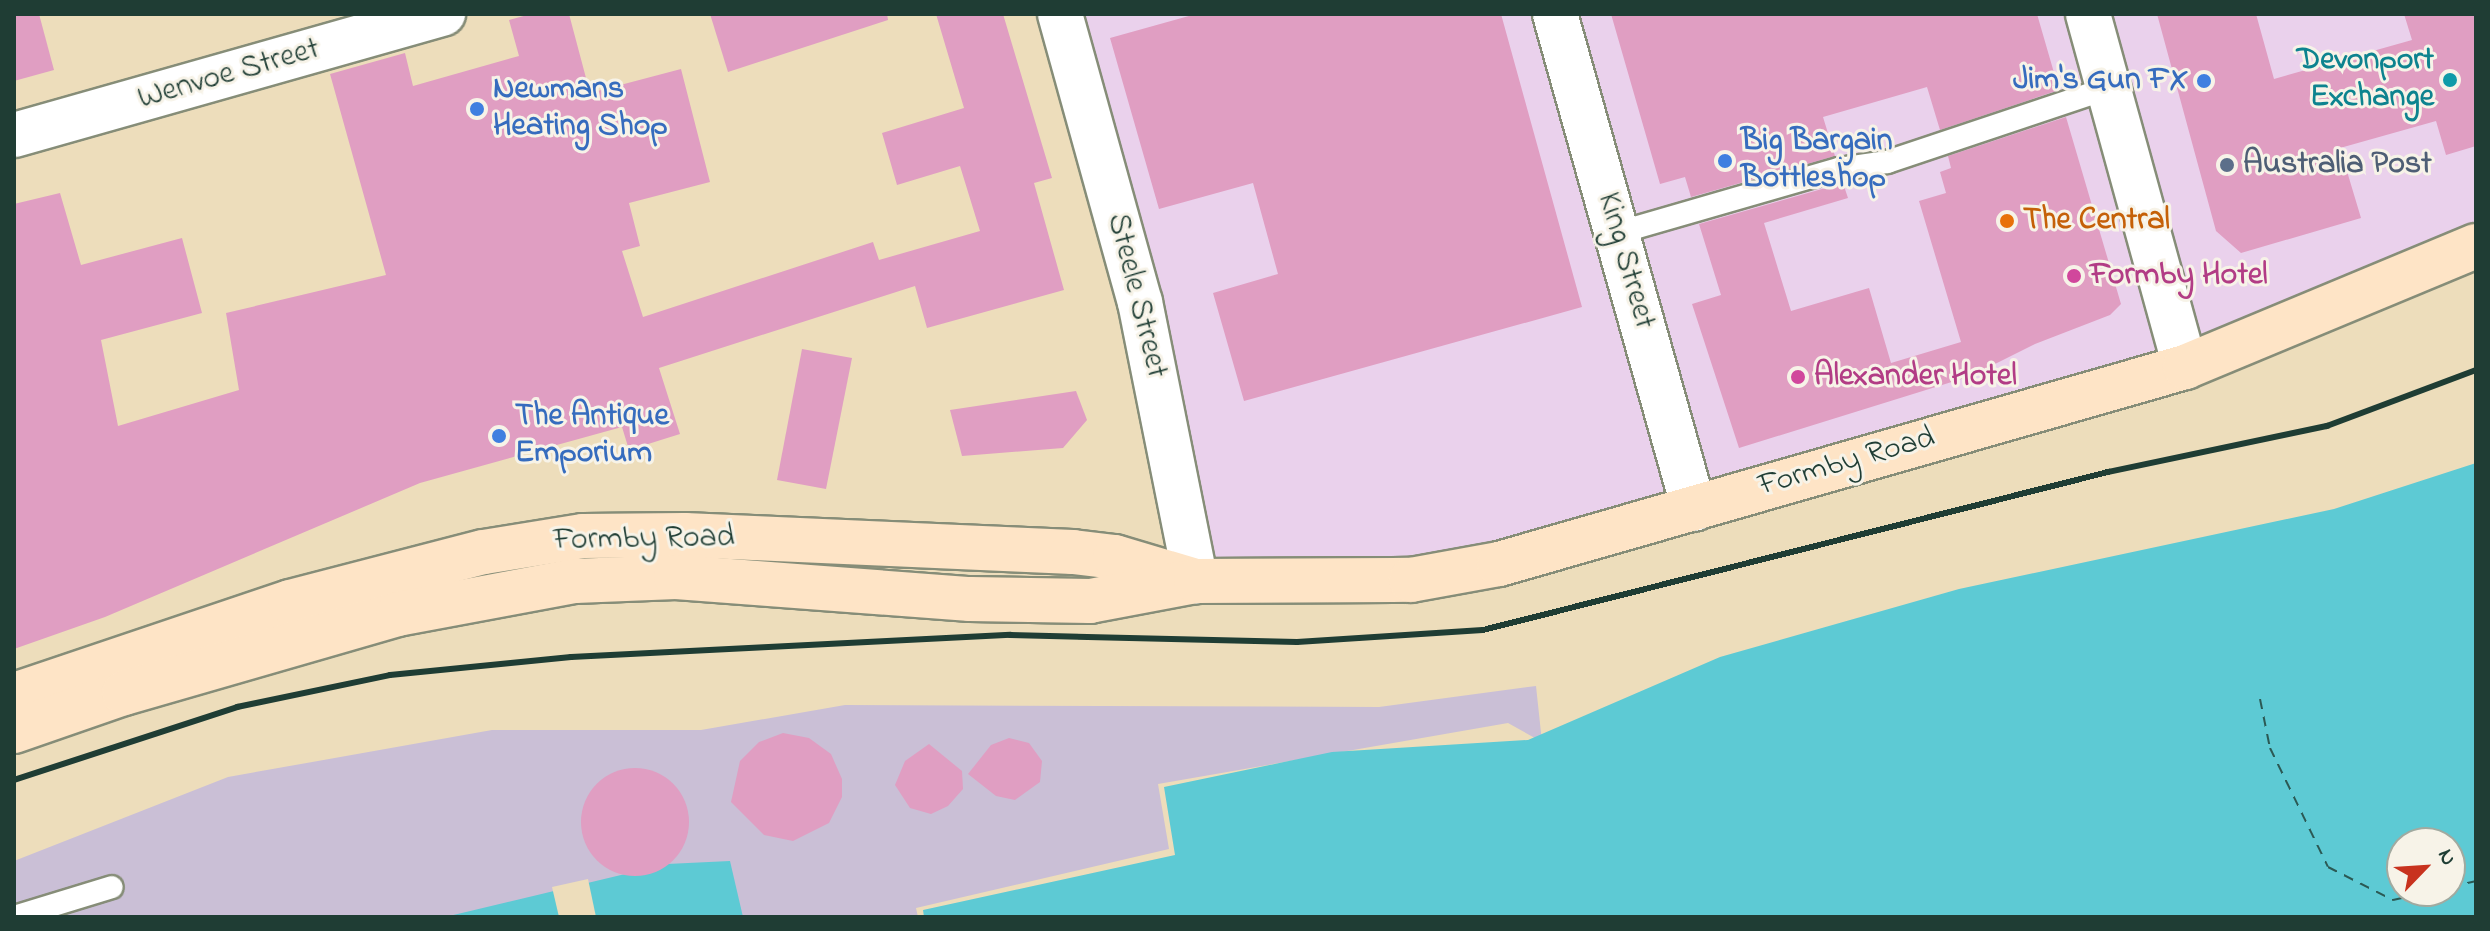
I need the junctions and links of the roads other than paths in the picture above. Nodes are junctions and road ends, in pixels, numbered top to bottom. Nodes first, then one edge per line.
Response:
1 (443, 14) edge
2 (1060, 14) edge
3 (1555, 14) edge
4 (2088, 14) edge
5 (2108, 88) junction
6 (14, 135) edge
7 (1617, 233) junction
8 (2476, 246) edge
9 (2185, 367) junction
10 (1694, 509) junction
11 (1196, 581) junction
12 (14, 695) edge
13 (14, 731) edge
14 (112, 887) dead end
15 (14, 917) edge

1 - 6 street, Wenvoe Street
2 - 11 street, Steele Street
3 - 7 street, King Street
4 - 5 street
5 - 7 lane
5 - 9 street
7 - 10 street, King Street
8 - 9 main road, Formby Road
9 - 10 main road, Formby Road
10 - 11 main road, Formby Road
11 - 12 main road, Formby Road
11 - 13 main road, Formby Road
14 - 15 lane

